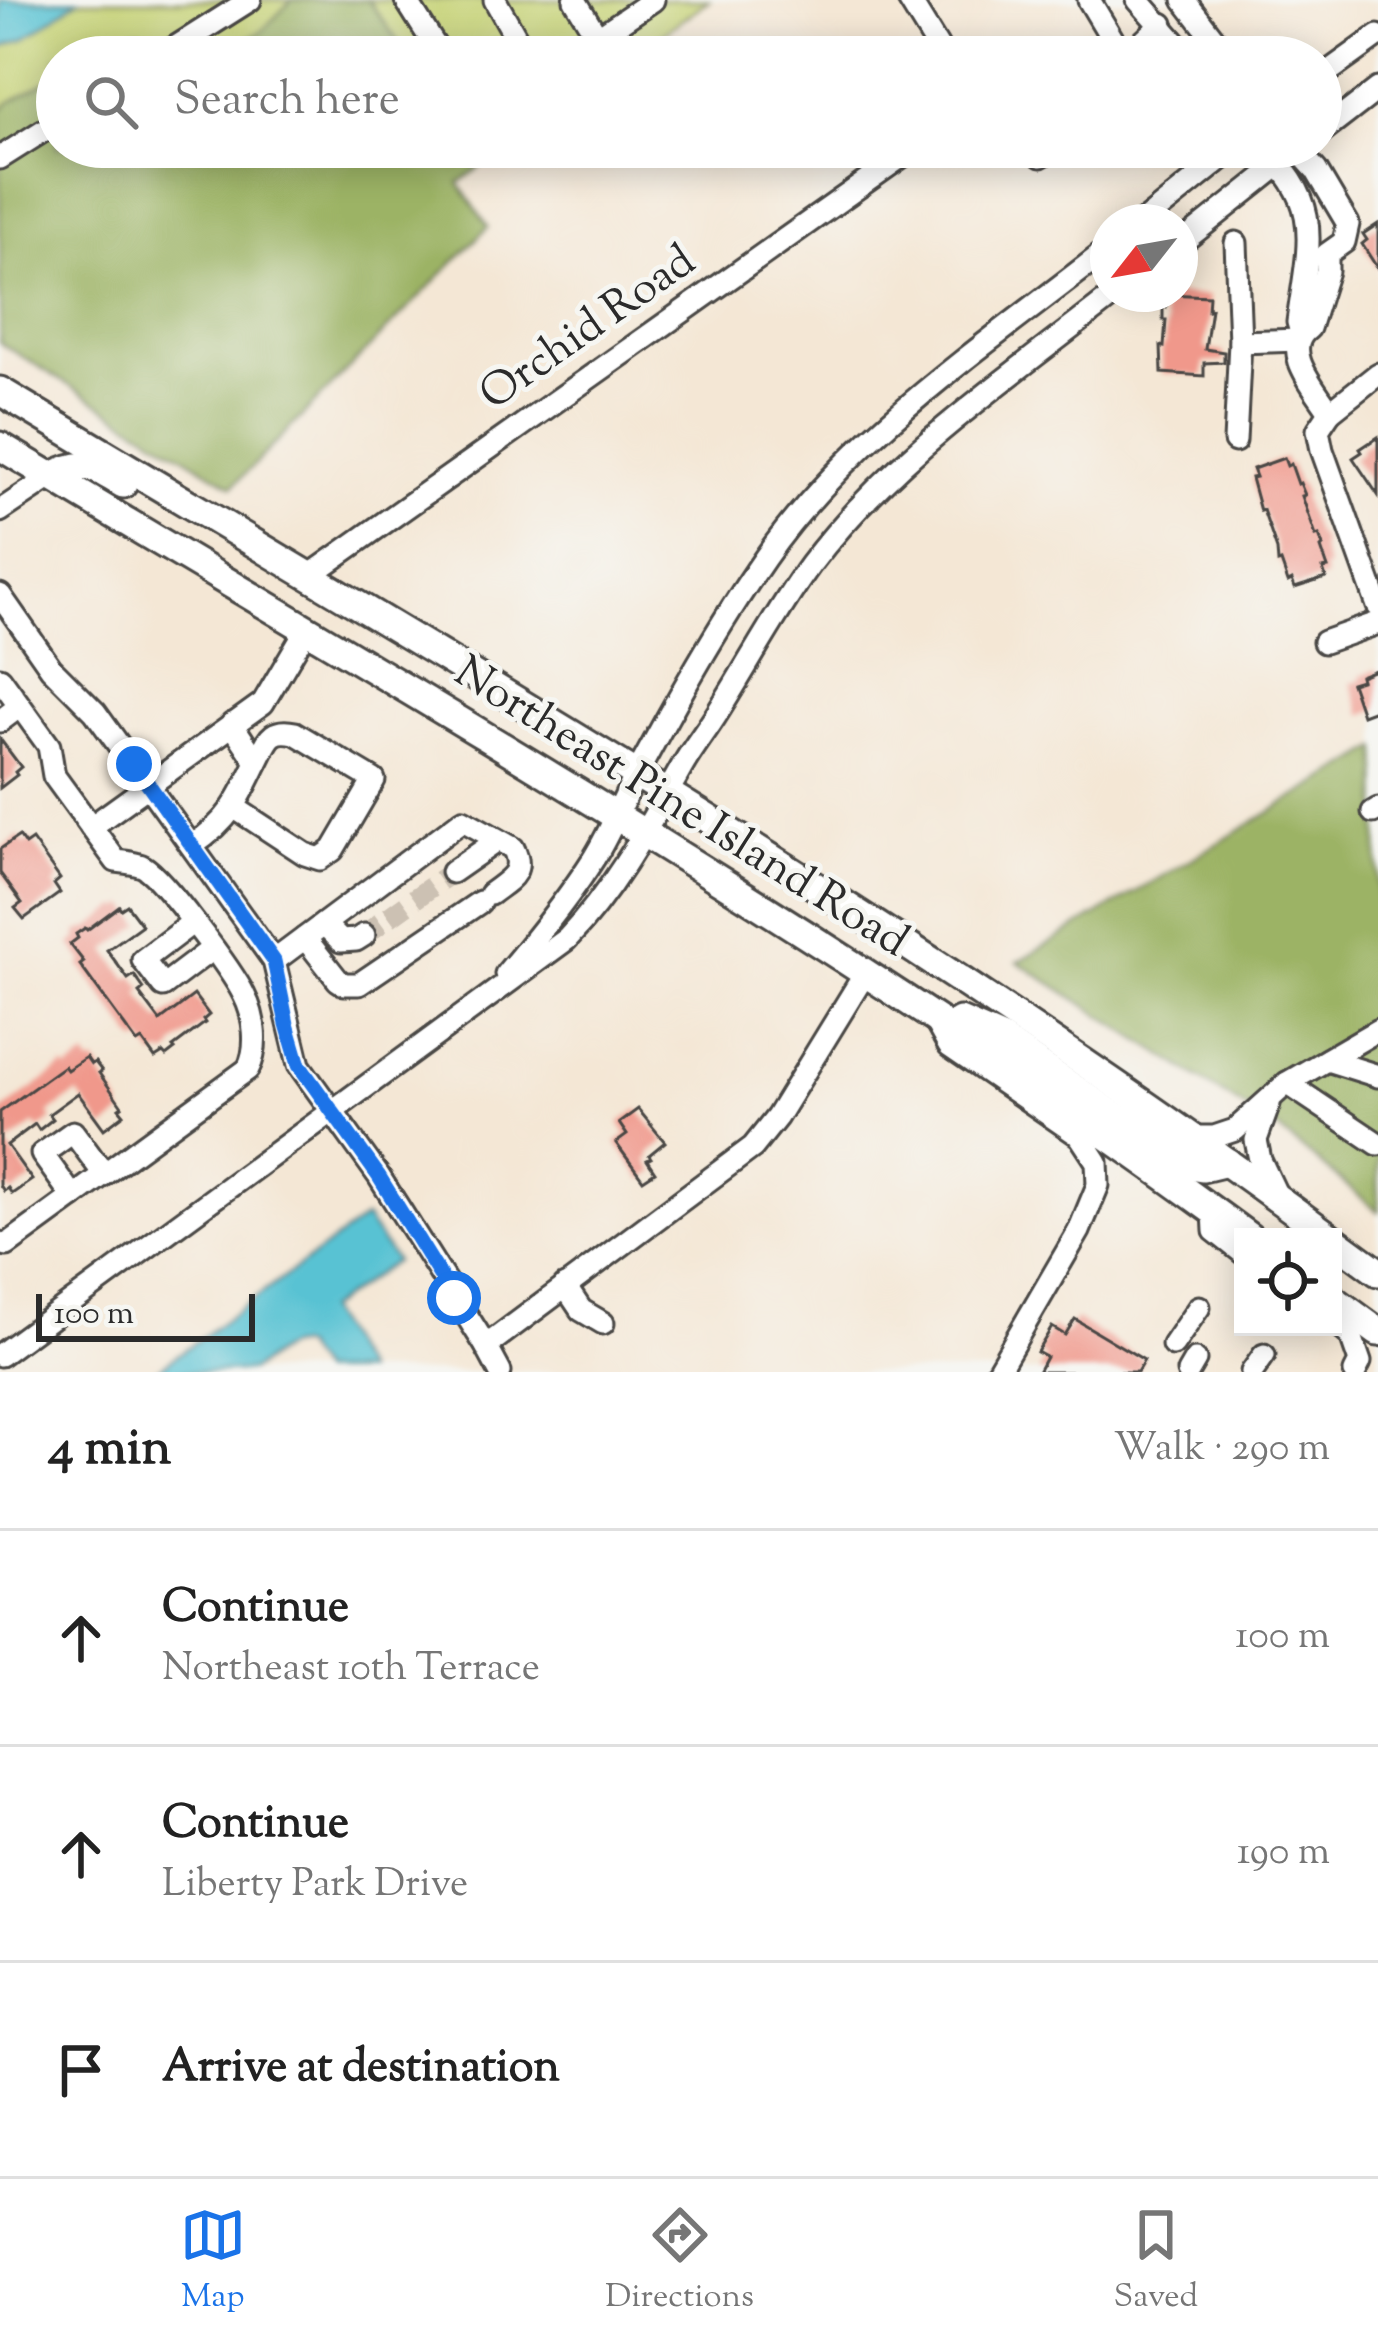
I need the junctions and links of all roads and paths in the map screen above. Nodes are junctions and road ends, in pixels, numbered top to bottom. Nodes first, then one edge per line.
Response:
1 (250, 0) edge
2 (406, 0) edge
3 (494, 0) edge
4 (575, 0) edge
5 (653, 0) edge
6 (909, 0) edge
7 (1089, 0) edge
8 (1138, 0) edge
9 (1189, 6) edge
10 (1166, 29) junction
11 (193, 36) edge
12 (429, 36) edge
13 (515, 36) edge
14 (597, 36) edge
15 (601, 36) edge
16 (931, 36) edge
17 (1112, 36) edge
18 (1156, 36) edge
19 (1172, 36) edge
20 (1206, 36) edge
21 (1378, 37) edge
22 (1342, 62) edge
23 (1378, 88) edge
24 (1342, 116) edge
25 (36, 135) edge
26 (0, 158) edge
27 (885, 168) edge
28 (1209, 168) edge
29 (1274, 168) edge
30 (1297, 168) edge
31 (1314, 168) edge
32 (1165, 204) edge
33 (1198, 229) edge
34 (1236, 243) dead end
35 (1317, 254) junction
36 (1090, 264) edge
37 (1092, 312) edge
38 (1299, 337) junction
39 (1240, 342) junction
40 (1378, 374) edge
41 (0, 391) edge
42 (1330, 412) junction
43 (1235, 441) dead end
44 (0, 446) edge
45 (51, 477) junction
46 (0, 511) edge
47 (309, 576) junction
48 (1, 596) edge
49 (1378, 606) edge
50 (1378, 623) edge
51 (306, 630) junction
52 (400, 632) junction
53 (1324, 642) dead end
54 (0, 678) edge
55 (20, 706) junction
56 (0, 721) edge
57 (232, 724) junction
58 (257, 762) junction
59 (636, 775) junction
60 (149, 784) junction
61 (667, 793) junction
62 (235, 808) junction
63 (615, 816) junction
64 (91, 827) junction
65 (643, 833) junction
66 (498, 840) junction
67 (193, 845) junction
68 (452, 872) tunnel mouth
69 (192, 923) junction
70 (324, 924) junction
71 (364, 935) dead end
72 (305, 938) junction
73 (212, 950) junction
74 (274, 961) junction
75 (866, 971) junction
76 (482, 1001) junction
77 (932, 1017) junction
78 (1378, 1030) edge
79 (1327, 1060) junction
80 (1378, 1076) edge
81 (1279, 1090) junction
82 (332, 1113) junction
83 (1194, 1137) junction
84 (1378, 1144) edge
85 (1228, 1162) junction
86 (104, 1174) junction
87 (73, 1197) junction
88 (1278, 1198) junction
89 (1214, 1211) junction
90 (1237, 1228) edge
91 (1318, 1228) edge
92 (1342, 1245) edge
93 (2, 1246) edge
94 (1234, 1246) edge
95 (1378, 1272) edge
96 (565, 1286) junction
97 (1199, 1307) dead end
98 (1342, 1309) edge
99 (603, 1323) dead end
100 (1365, 1334) edge
101 (1173, 1345) dead end
102 (487, 1346) junction
103 (0, 1355) edge
104 (500, 1372) edge
105 (997, 1372) edge
106 (1355, 1372) edge

1 - 11 street
2 - 12 street
3 - 13 street
4 - 14 street
5 - 15 street
6 - 16 street
7 - 17 street
8 - 10 street
9 - 10 street
9 - 20 street
10 - 18 street
10 - 19 street
21 - 22 street
23 - 24 street
25 - 26 street
27 - 47 street, Orchid Road
28 - 32 street
29 - 33 street
30 - 35 street
31 - 35 street
34 - 39 street
35 - 38 street
36 - 59 street
37 - 61 street
38 - 39 street
38 - 42 street
39 - 43 street
40 - 42 street
41 - 47 main road, Northeast Pine Island Road
42 - 49 street
44 - 45 main road, Northeast Pine Island Road
45 - 46 street
45 - 51 main road, Northeast Pine Island Road
45 - 52 main road, Northeast Pine Island Road
47 - 52 main road, Northeast Pine Island Road
48 - 60 street
50 - 53 street
51 - 57 street
51 - 63 main road, Northeast Pine Island Road
52 - 59 main road, Northeast Pine Island Road
54 - 55 street
55 - 56 street
55 - 64 street
57 - 58 street
57 - 60 street
58 - 62 street
58 - 62 street
59 - 61 main road, Northeast Pine Island Road
59 - 63 street
60 - 64 street
60 - 67 street
61 - 65 street
61 - 83 main road, Northeast Pine Island Road
62 - 67 street
63 - 65 main road, Northeast Pine Island Road
63 - 76 street
64 - 69 street
65 - 75 main road, Northeast Pine Island Road
65 - 76 street
66 - 68 street
66 - 70 street
66 - 72 street
67 - 74 street
69 - 73 street
69 - 73 street
70 - 71 street
70 - 72 street
72 - 74 street
73 - 86 street
74 - 82 street
75 - 77 main road, Northeast Pine Island Road
75 - 96 street
76 - 82 street
77 - 85 main road
77 - 89 main road, Northeast Pine Island Road
77 - 105 street
78 - 79 street
79 - 80 street
79 - 81 street
81 - 83 street
81 - 84 street
81 - 85 street
81 - 88 street
82 - 102 street
82 - 103 street
83 - 85 main road, Northeast Pine Island Road
85 - 88 main road, Northeast Pine Island Road
86 - 87 street
86 - 87 street
87 - 93 street
88 - 91 main road, Northeast Pine Island Road
89 - 90 main road, Northeast Pine Island Road
89 - 94 street
92 - 95 main road, Northeast Pine Island Road
96 - 99 street
96 - 102 street
97 - 101 street
98 - 100 main road
100 - 106 street
102 - 104 street

